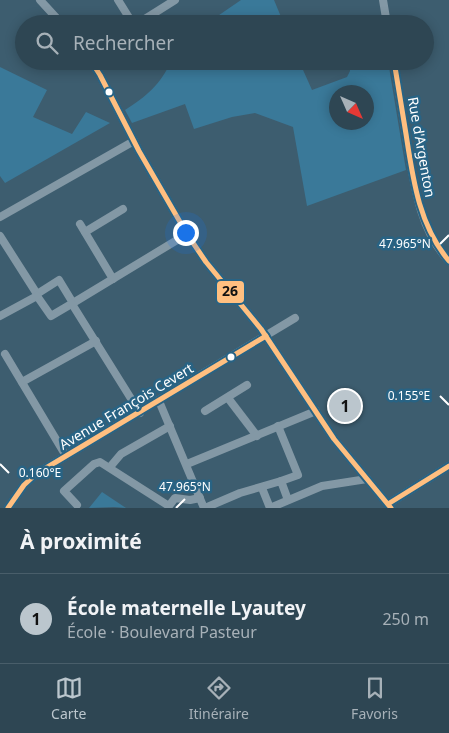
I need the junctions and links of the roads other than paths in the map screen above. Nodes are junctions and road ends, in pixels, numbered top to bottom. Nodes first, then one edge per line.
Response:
1 (40, 0) edge
2 (118, 0) edge
3 (175, 0) edge
4 (384, 0) edge
5 (54, 15) edge
6 (127, 15) edge
7 (151, 15) edge
8 (386, 15) edge
9 (97, 70) edge
10 (395, 70) edge
11 (134, 141) junction
12 (123, 209) dead end
13 (0, 217) edge
14 (80, 224) dead end
15 (86, 232) junction
16 (187, 234) junction
17 (0, 236) edge
18 (449, 261) edge
19 (113, 279) junction
20 (37, 295) junction
21 (73, 304) junction
22 (0, 316) edge
23 (296, 318) dead end
24 (266, 336) junction
25 (96, 341) junction
26 (5, 354) dead end
27 (22, 382) junction
28 (248, 386) dead end
29 (228, 398) junction
30 (159, 401) junction
31 (205, 411) dead end
32 (316, 411) junction
33 (140, 412) junction
34 (170, 426) junction
35 (278, 426) junction
36 (257, 436) junction
37 (66, 456) junction
38 (187, 464) junction
39 (449, 466) edge
40 (110, 467) junction
41 (367, 479) junction
42 (281, 481) junction
43 (262, 488) junction
44 (200, 498) junction
45 (288, 500) junction
46 (77, 505) dead end
47 (390, 506) edge
48 (8, 508) edge
49 (205, 508) edge

1 - 5 street
2 - 6 street
3 - 7 street
4 - 8 street
9 - 11 street
10 - 18 street, Rue d'Argenton
11 - 13 street
11 - 16 street
12 - 15 street
14 - 15 street
15 - 19 street
16 - 19 street
16 - 24 street
17 - 20 street
19 - 21 street
20 - 21 street
20 - 21 street
20 - 22 street
21 - 25 street
23 - 24 street, Avenue François Cevert
24 - 30 street, Avenue François Cevert
24 - 32 street
25 - 27 street
25 - 33 street
26 - 27 street
27 - 37 street
28 - 29 street
29 - 31 street
29 - 36 street
30 - 33 street, Avenue François Cevert
30 - 34 street
32 - 35 street
32 - 41 street
33 - 37 street, Avenue François Cevert
34 - 38 street
34 - 40 street
35 - 36 street
35 - 42 street
36 - 38 street
37 - 48 street, Avenue François Cevert
38 - 44 street
39 - 47 street
40 - 44 street
40 - 46 street
41 - 45 street
41 - 47 street
42 - 43 street
42 - 45 street
43 - 45 street
43 - 49 street
44 - 49 street

